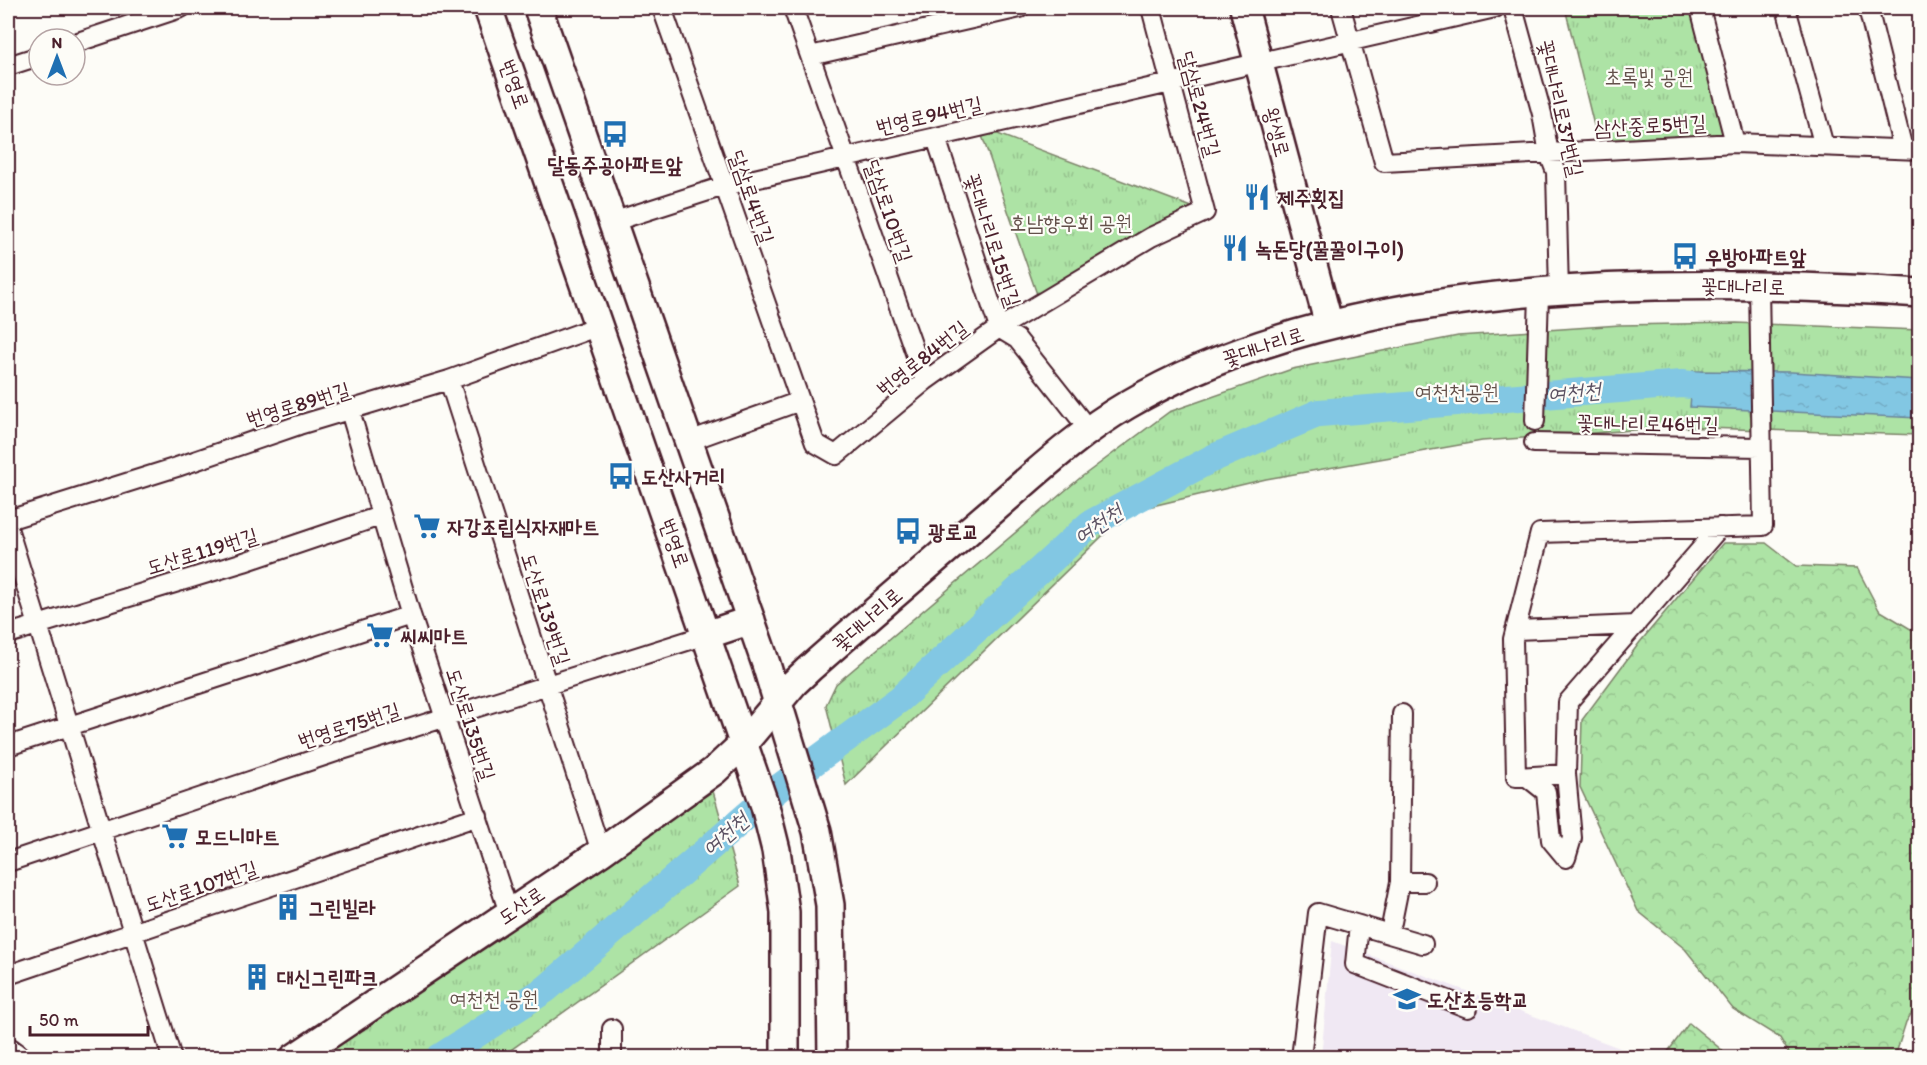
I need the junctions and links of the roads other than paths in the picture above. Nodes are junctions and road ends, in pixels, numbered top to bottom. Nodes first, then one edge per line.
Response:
1 (181, 8) edge
2 (488, 8) edge
3 (538, 8) edge
4 (662, 8) edge
5 (793, 8) edge
6 (1020, 8) edge
7 (1151, 8) edge
8 (1244, 8) edge
9 (1341, 8) edge
10 (1495, 8) edge
11 (1513, 8) edge
12 (1700, 8) edge
13 (1786, 8) edge
14 (1868, 8) edge
15 (87, 40) edge
16 (1350, 41) junction
17 (810, 56) junction
18 (27, 60) edge
19 (1259, 63) junction
20 (8, 66) edge
21 (1171, 82) junction
22 (936, 138) junction
23 (1736, 143) junction
24 (1824, 146) junction
25 (1911, 149) edge
26 (1549, 154) junction
27 (846, 157) junction
28 (724, 186) junction
29 (1205, 213) joint
30 (612, 222) junction
31 (1759, 285) junction
32 (1549, 293) junction
33 (1920, 293) edge
34 (599, 326) junction
35 (1329, 326) junction
36 (999, 328) junction
37 (449, 380) junction
38 (925, 381) junction
39 (800, 401) junction
40 (350, 411) junction
41 (1535, 421) dead end
42 (1089, 430) junction
43 (689, 441) junction
44 (1534, 443) dead end
45 (1760, 447) junction
46 (380, 516) junction
47 (8, 520) edge
48 (1720, 527) junction
49 (8, 528) edge
50 (411, 615) junction
51 (751, 620) junction
52 (36, 625) junction
53 (1636, 625) junction
54 (1515, 630) junction
55 (8, 634) edge
56 (706, 634) junction
57 (548, 686) junction
58 (778, 701) junction
59 (1402, 714) dead end
60 (446, 718) junction
61 (69, 727) junction
62 (8, 746) edge
63 (746, 753) junction
64 (1566, 774) junction
65 (1527, 777) junction
66 (478, 816) junction
67 (101, 831) junction
68 (601, 852) junction
69 (8, 862) edge
70 (1400, 882) junction
71 (1425, 882) dead end
72 (509, 913) junction
73 (1392, 922) dead end
74 (1359, 925) junction
75 (133, 932) junction
76 (1423, 944) dead end
77 (8, 975) edge
78 (1468, 1008) dead end
79 (612, 1029) dead end
80 (8, 1053) edge
81 (16, 1058) edge
82 (172, 1058) edge
83 (294, 1058) edge
84 (612, 1058) edge
85 (785, 1058) edge
86 (832, 1058) edge
87 (1301, 1058) edge

1 - 15 street
2 - 34 main road, 번영로
3 - 30 main road
4 - 28 street, 달삼로4번길
5 - 17 street, 달삼로10번길
6 - 17 street
7 - 21 street, 달삼로24번길
8 - 19 main road, 왕생로
9 - 16 street
10 - 16 street, 번영로94번길
11 - 26 street, 꽃대나리로37번길
12 - 23 street
13 - 24 street
14 - 25 street
16 - 19 street, 번영로94번길
16 - 26 street, 삼산중로5번길
17 - 27 street, 달삼로10번길
18 - 20 street
19 - 21 street, 번영로94번길
19 - 35 main road, 왕생로
21 - 22 street, 번영로94번길
21 - 29 street, 달삼로24번길
22 - 27 street, 번영로94번길
22 - 36 street, 꽃대나리로15번길
23 - 24 street, 삼산중로5번길
23 - 26 street, 삼산중로5번길
24 - 25 street, 삼산중로5번길
26 - 32 street, 꽃대나리로37번길
27 - 28 street, 번영로94번길
27 - 38 street, 달삼로10번길
28 - 30 street, 번영로94번길
28 - 39 street, 달삼로4번길
29 - 36 street, 번영로84번길
30 - 43 main road
31 - 32 main road, 꽃대나리로
31 - 33 main road, 꽃대나리로
31 - 45 street
32 - 35 main road, 꽃대나리로
32 - 41 street, 꽃대나리로37번길
34 - 37 street, 번영로89번길
34 - 56 main road, 번영로
35 - 42 main road, 꽃대나리로
36 - 38 street, 번영로84번길
36 - 42 street, 꽃대나리로15번길
37 - 40 street, 번영로89번길
37 - 57 street, 도산로139번길
38 - 39 street, 번영로84번길
39 - 43 street
40 - 46 street, 도산로135번길
40 - 47 street, 번영로89번길
42 - 58 main road, 꽃대나리로
43 - 51 main road
44 - 45 street, 꽃대나리로46번길
45 - 48 street
46 - 50 street, 도산로135번길
46 - 52 street, 도산로119번길
48 - 53 street
48 - 54 street
49 - 52 street
50 - 60 street, 도산로135번길
50 - 61 street
51 - 56 main road
51 - 58 main road
52 - 55 street, 도산로119번길
52 - 61 street
53 - 54 street
53 - 64 street
54 - 65 street
56 - 57 street, 번영로75번길
56 - 63 main road, 번영로
57 - 60 street, 번영로75번길
57 - 68 street, 도산로139번길
58 - 63 main road, 꽃대나리로
58 - 86 main road
59 - 70 street
60 - 66 street, 도산로135번길
60 - 67 street, 번영로75번길
61 - 62 street
61 - 67 street
63 - 68 main road, 도산로
63 - 85 main road, 번영로
64 - 65 street
64 - 65 street
66 - 72 street, 도산로135번길
66 - 75 street, 도산로107번길
67 - 69 street, 번영로75번길
67 - 75 street
68 - 72 main road, 도산로
70 - 71 street
70 - 73 street
72 - 83 main road, 도산로
74 - 76 street
74 - 78 street
74 - 87 street
75 - 77 street, 도산로107번길
75 - 82 street
79 - 84 street
80 - 81 main road

